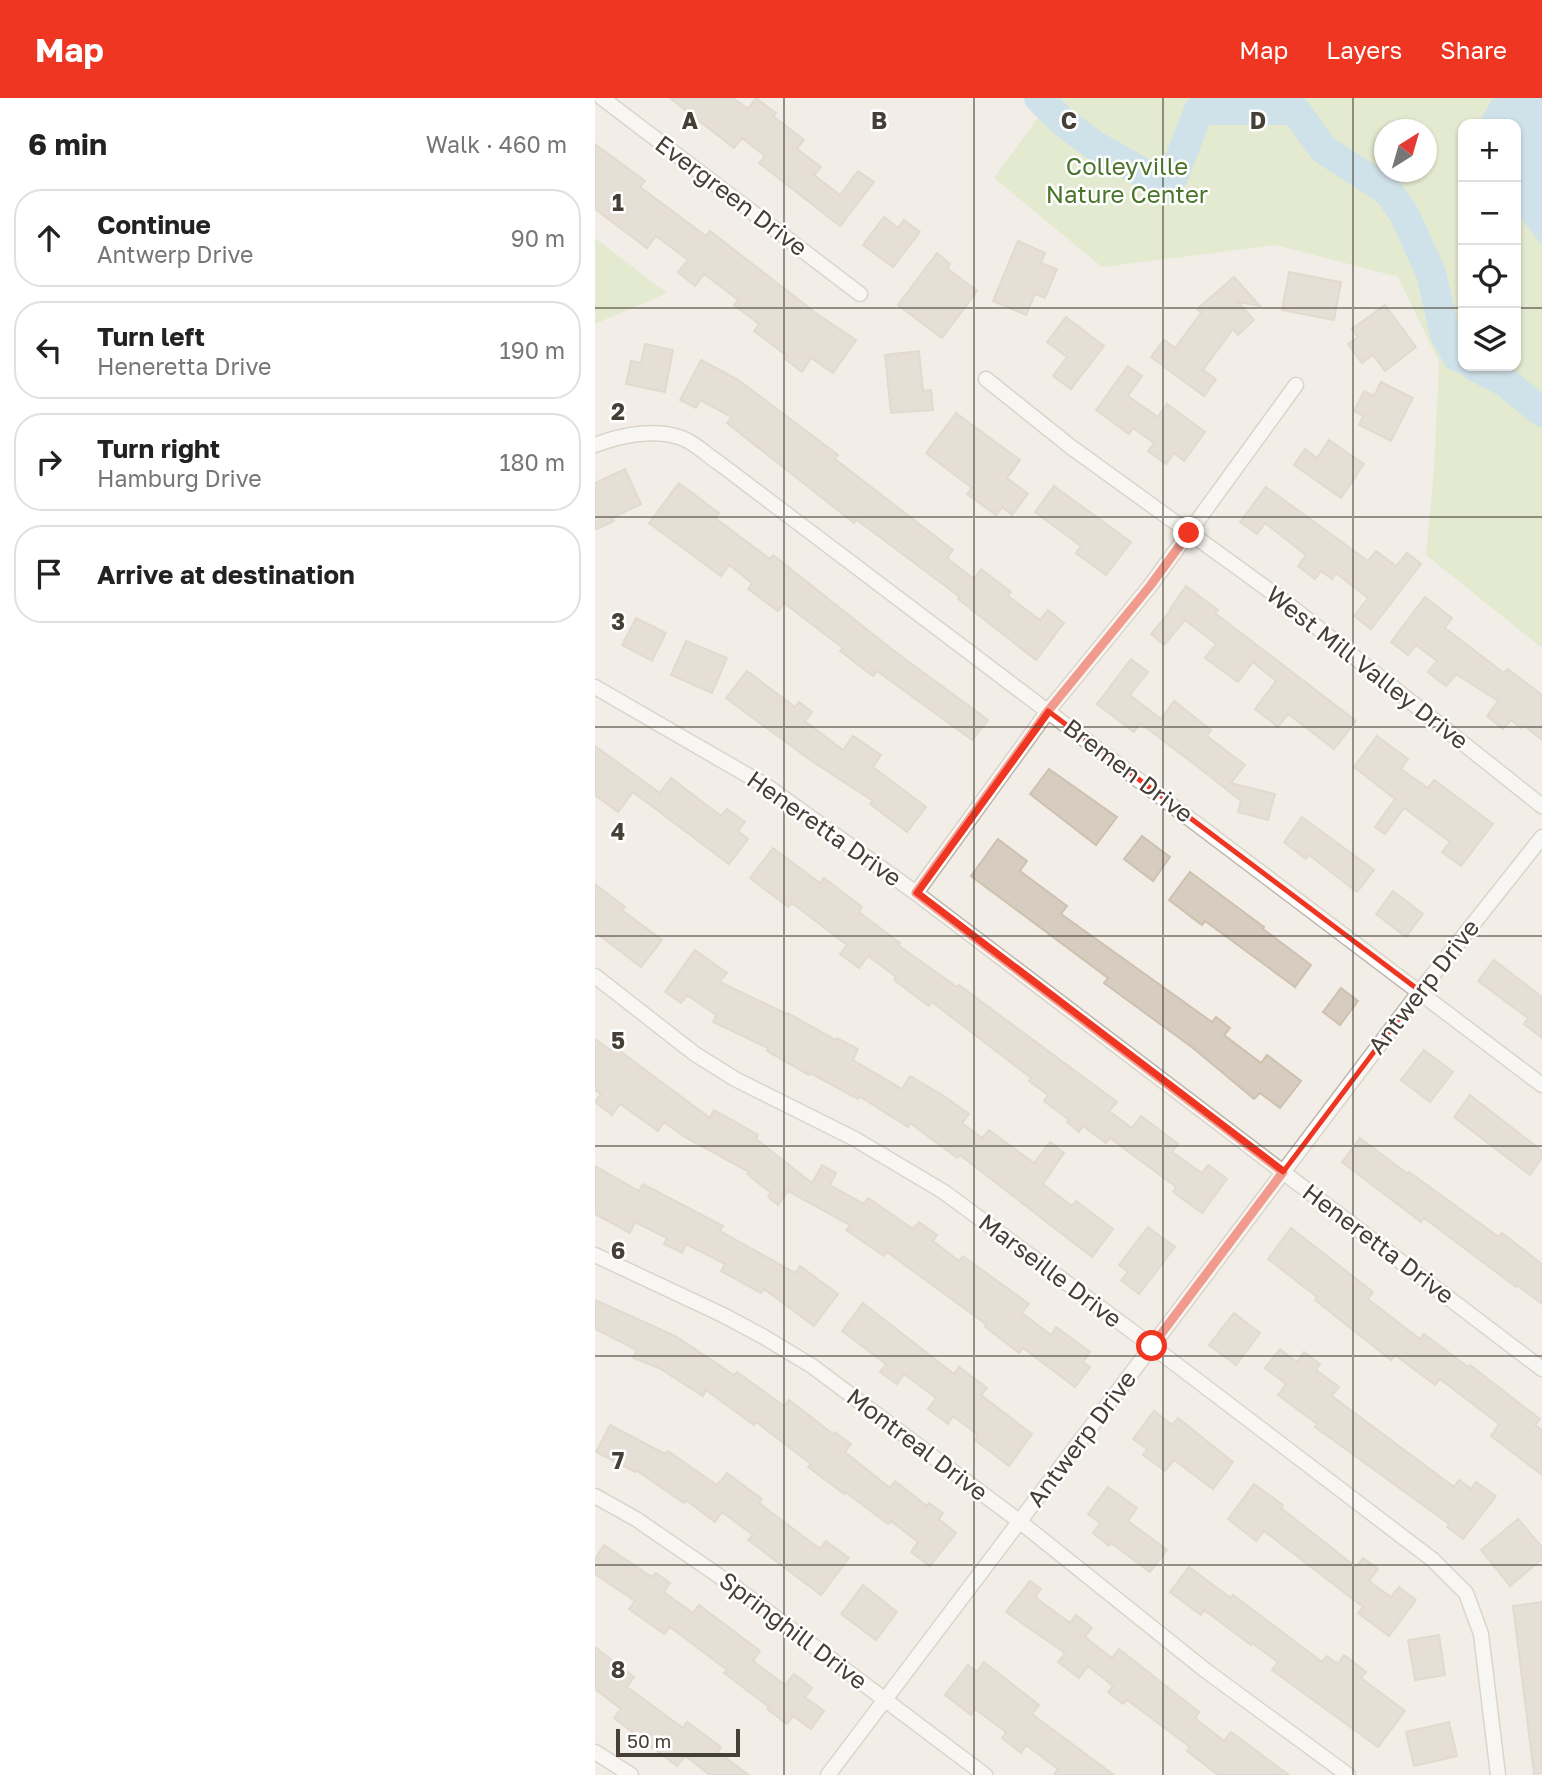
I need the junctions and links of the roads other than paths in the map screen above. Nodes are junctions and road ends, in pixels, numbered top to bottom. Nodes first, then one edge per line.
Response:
1 (602, 98) edge
2 (860, 294) dead end
3 (986, 379) dead end
4 (1296, 385) dead end
5 (595, 445) edge
6 (1189, 533) junction
7 (595, 687) edge
8 (1048, 711) junction
9 (1542, 806) edge
10 (1542, 837) edge
11 (916, 893) junction
12 (595, 975) edge
13 (1420, 991) junction
14 (1542, 1084) edge
15 (1283, 1172) junction
16 (595, 1255) edge
17 (1152, 1346) junction
18 (1542, 1369) edge
19 (595, 1496) edge
20 (1019, 1521) junction
21 (885, 1699) junction
22 (595, 1752) edge
23 (631, 1775) edge
24 (828, 1775) edge
25 (985, 1775) edge
26 (1348, 1775) edge
27 (1498, 1775) edge

1 - 2 street, Evergreen Drive
3 - 6 street, West Mill Valley Drive
4 - 6 street
5 - 8 street, Bremen Drive
6 - 8 street
6 - 9 street, West Mill Valley Drive
7 - 11 street, Heneretta Drive
8 - 11 street
8 - 13 street, Bremen Drive
10 - 13 street, Antwerp Drive
11 - 15 street, Heneretta Drive
12 - 17 street, Marseille Drive
13 - 14 street, Bremen Drive
13 - 15 street, Antwerp Drive
15 - 17 street, Antwerp Drive
15 - 18 street, Heneretta Drive
16 - 20 street, Montreal Drive
17 - 20 street, Antwerp Drive
17 - 27 street, Marseille Drive
19 - 21 street, Springhill Drive
20 - 21 street, Antwerp Drive
20 - 26 street, Montreal Drive
21 - 24 street, Antwerp Drive
21 - 25 street, Springhill Drive
22 - 23 street

